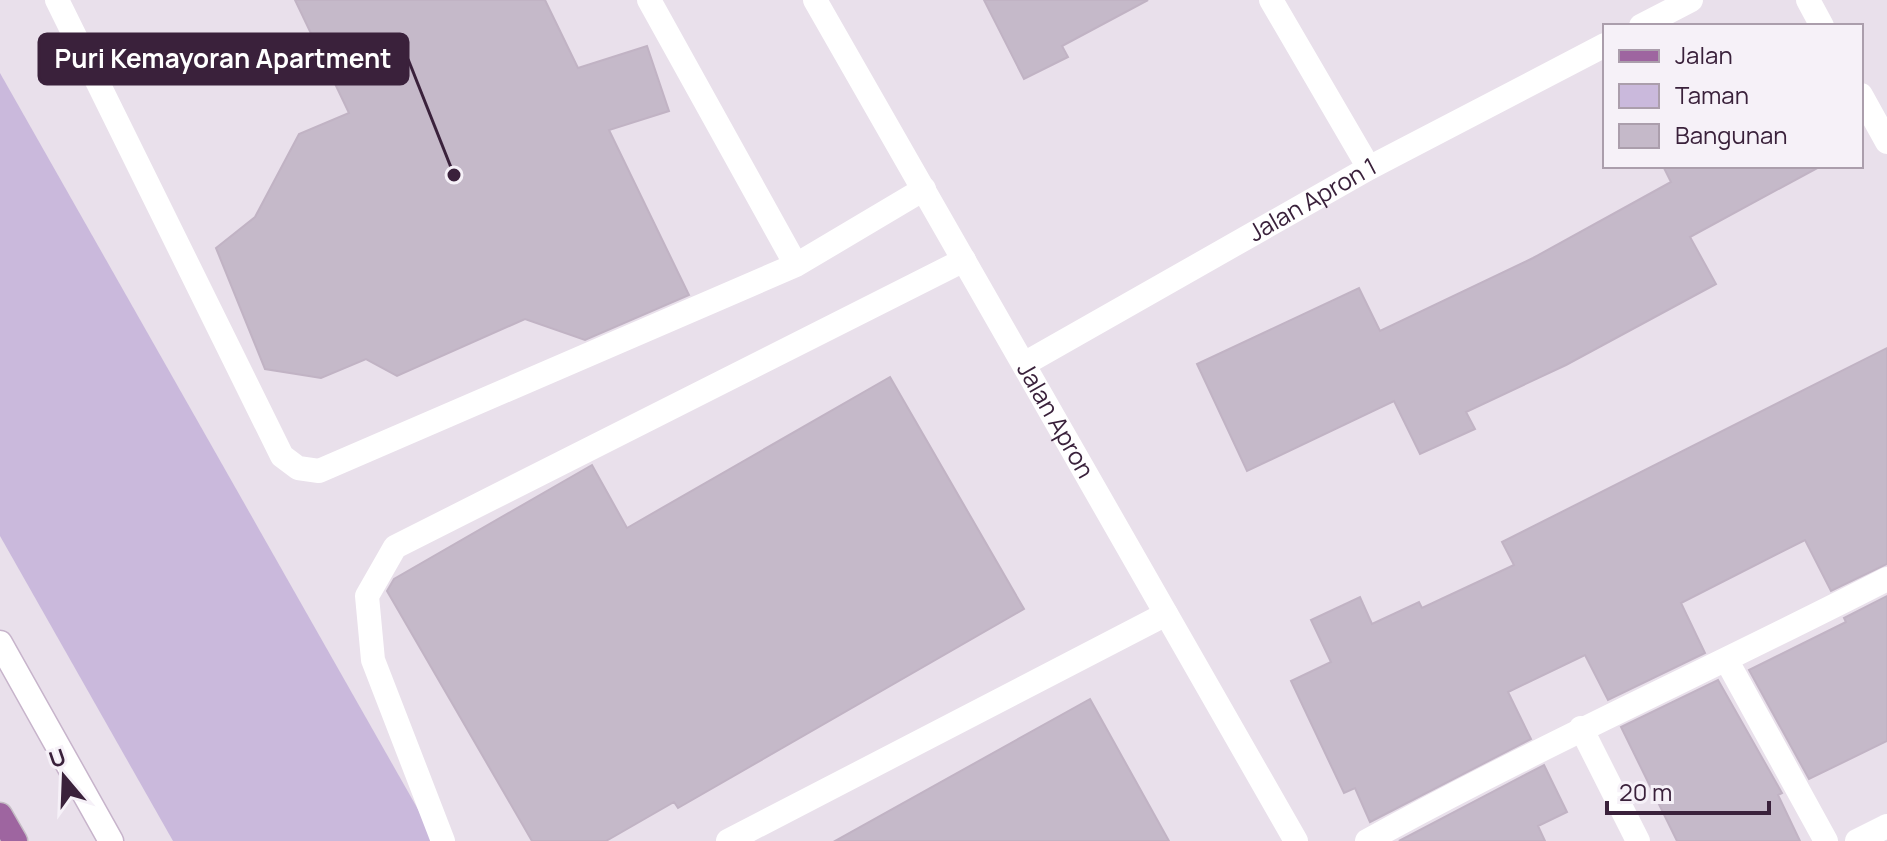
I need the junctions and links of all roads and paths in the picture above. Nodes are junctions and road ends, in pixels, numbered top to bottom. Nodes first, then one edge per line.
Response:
1 (57, 0) edge
2 (649, 0) edge
3 (815, 0) edge
4 (1271, 0) edge
5 (1691, 0) edge
6 (1808, 0) edge
7 (1645, 24) edge
8 (1821, 24) edge
9 (1603, 46) edge
10 (1863, 99) edge
11 (1887, 142) edge
12 (1369, 168) junction
13 (924, 189) junction
14 (964, 260) junction
15 (796, 265) junction
16 (1024, 364) junction
17 (1887, 579) edge
18 (1166, 614) junction
19 (0, 643) edge
20 (1727, 661) junction
21 (1581, 728) junction
22 (0, 815) edge
23 (1887, 826) edge
24 (15, 841) edge
25 (111, 841) edge
26 (443, 841) edge
27 (728, 841) edge
28 (1296, 841) edge
29 (1367, 841) edge
30 (1638, 841) edge
31 (1826, 841) edge
32 (1857, 841) edge

1 - 15 street
2 - 15 street
3 - 13 street, Jalan Apron
4 - 12 street
5 - 7 street
6 - 8 street
9 - 12 street, Jalan Apron 1
10 - 11 street
12 - 16 street, Jalan Apron 1
13 - 14 street, Jalan Apron
13 - 15 street
14 - 16 street, Jalan Apron
14 - 26 street
16 - 18 street, Jalan Apron
17 - 20 street
18 - 27 street
18 - 28 street, Jalan Apron
19 - 25 street
20 - 21 street
20 - 31 street
21 - 29 street
21 - 30 street
22 - 24 main road
23 - 32 street

